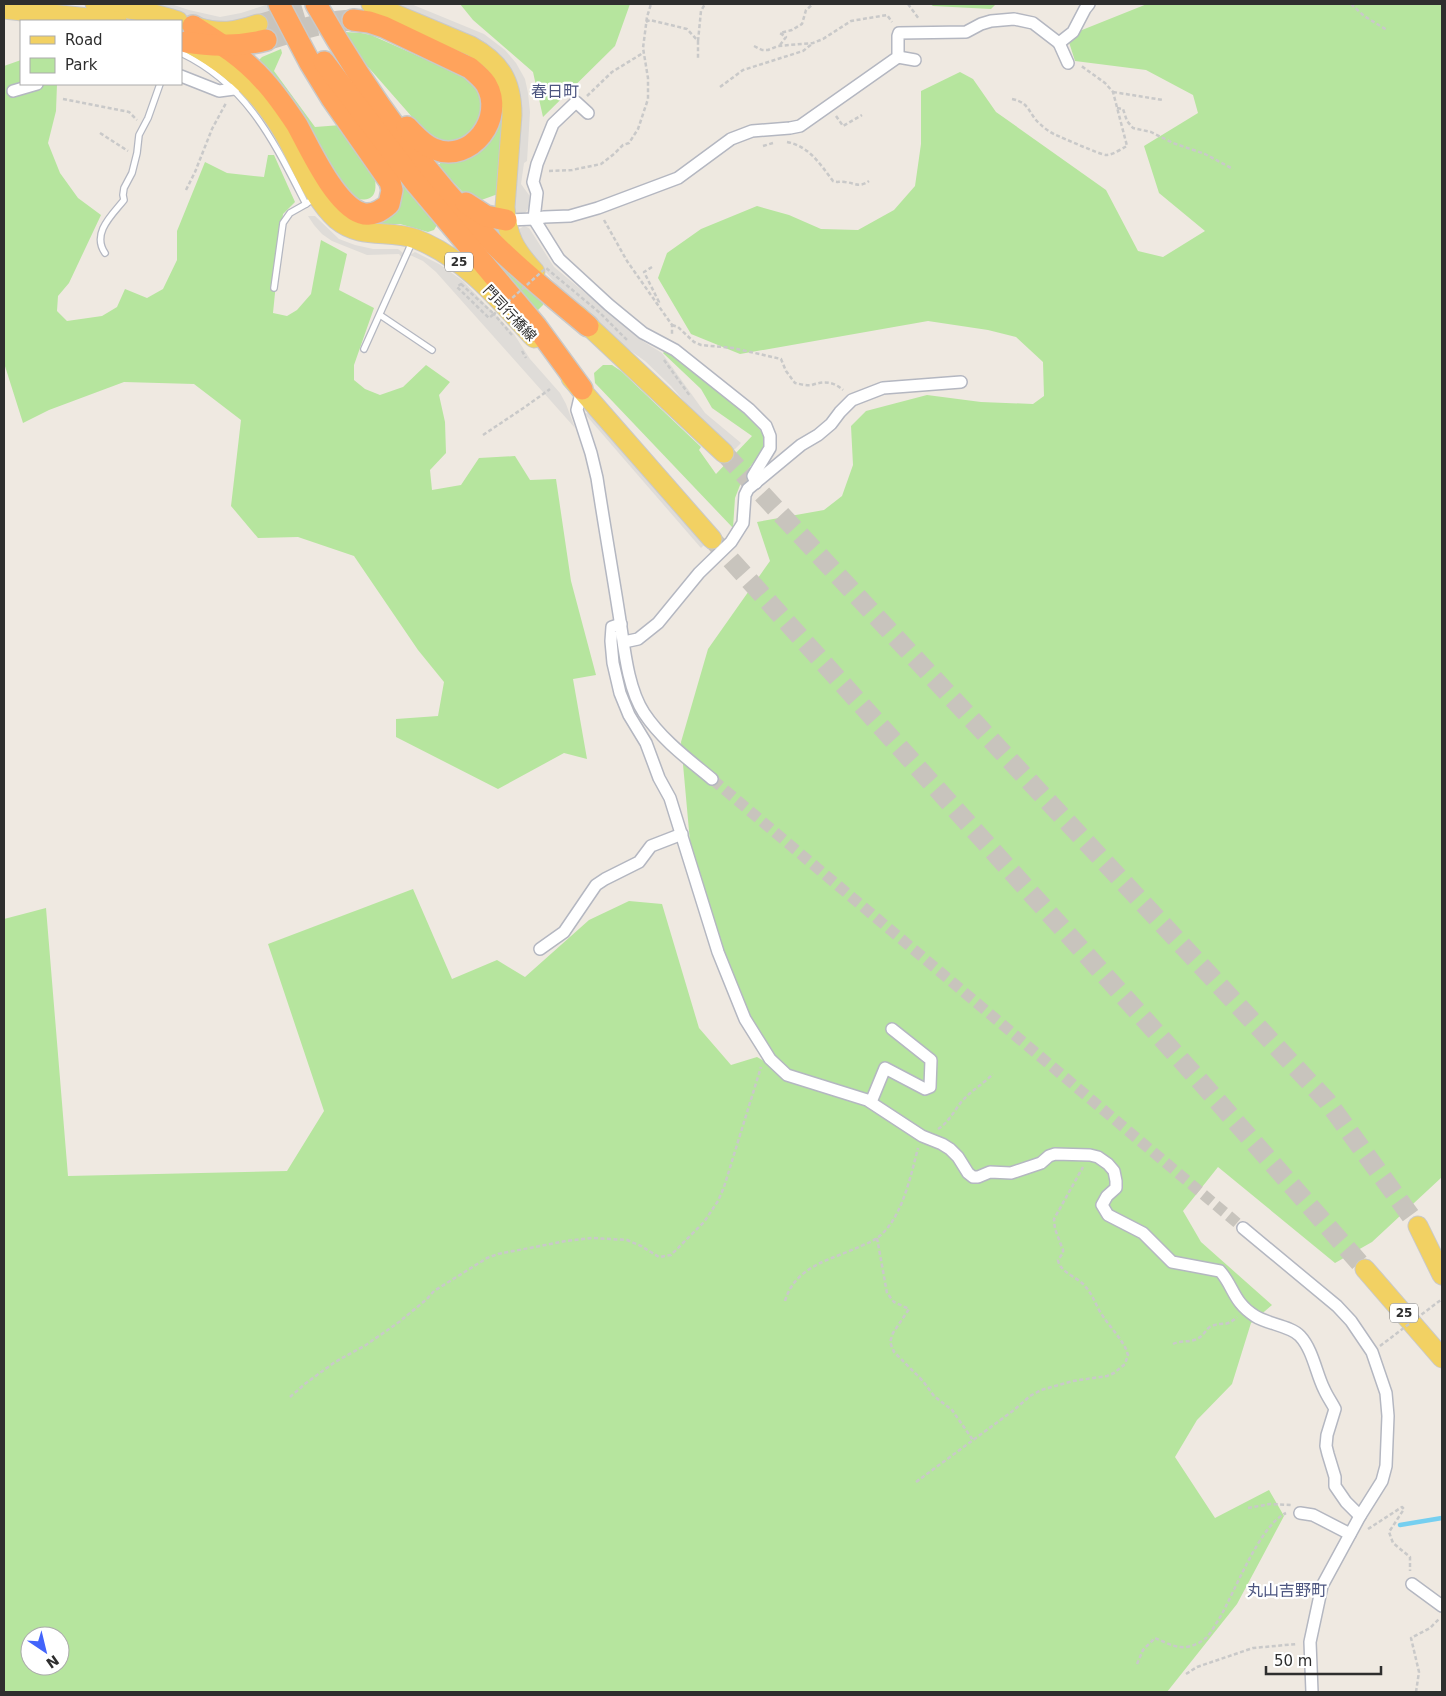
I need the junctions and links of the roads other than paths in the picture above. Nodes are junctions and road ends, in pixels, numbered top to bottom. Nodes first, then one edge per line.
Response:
1 (280, 4) edge
2 (316, 4) edge
3 (371, 4) edge
4 (1089, 4) edge
5 (6, 7) edge
6 (91, 12) edge
7 (123, 13) edge
8 (167, 20) edge
9 (353, 20) tunnel mouth
10 (262, 32) tunnel mouth
11 (183, 34) edge
12 (1060, 43) junction
13 (230, 48) junction
14 (342, 48) junction
15 (898, 57) junction
16 (915, 60) dead end
17 (1067, 60) road end
18 (182, 76) edge
19 (34, 85) edge
20 (160, 85) edge
21 (234, 89) junction
22 (13, 91) dead end
23 (588, 113) dead end
24 (425, 166) junction
25 (312, 200) junction
26 (534, 219) junction
27 (506, 220) junction
28 (413, 238) junction
29 (105, 253) dead end
30 (274, 288) dead end
31 (380, 315) junction
32 (588, 326) junction
33 (364, 349) dead end
34 (432, 350) dead end
35 (961, 382) dead end
36 (582, 389) junction
37 (724, 453) tunnel mouth
38 (756, 483) junction
39 (712, 539) tunnel mouth
40 (620, 624) junction
41 (624, 642) junction
42 (712, 779) tunnel mouth
43 (682, 834) junction
44 (540, 950) dead end
45 (892, 1029) dead end
46 (871, 1102) junction
47 (1418, 1226) tunnel mouth
48 (1243, 1228) tunnel mouth
49 (1365, 1269) tunnel mouth
50 (1442, 1275) edge
51 (1442, 1358) edge
52 (1300, 1513) road end
53 (1355, 1525) junction
54 (1412, 1584) road end
55 (1442, 1606) edge
56 (1312, 1692) edge

1 - 13 highway
1 - 36 highway
2 - 14 highway
3 - 27 main road
4 - 12 street
5 - 6 main road
6 - 7 main road
7 - 8 main road
9 - 14 highway
10 - 13 highway
11 - 13 highway
11 - 21 lane
12 - 15 street
12 - 17 street
13 - 25 main road, 門司行橋線 / 25
14 - 24 highway
15 - 16 street
15 - 26 street
18 - 21 street
19 - 22 street
20 - 29 lane
21 - 25 lane
23 - 26 street
24 - 27 highway
24 - 32 highway
25 - 28 main road, 門司行橋線 / 25
25 - 30 lane
26 - 27 street
26 - 38 street
27 - 32 main road
28 - 31 lane
28 - 36 main road, 門司行橋線 / 25
31 - 33 lane
31 - 34 lane
32 - 37 main road
35 - 38 street
36 - 39 main road, 門司行橋線 / 25
36 - 40 street
38 - 41 street
40 - 41 street
40 - 43 street
41 - 42 street
43 - 44 street
43 - 46 street
45 - 46 street
46 - 53 street
47 - 50 main road
48 - 53 street
49 - 51 main road, 25
52 - 53 street
53 - 56 street
54 - 55 street

